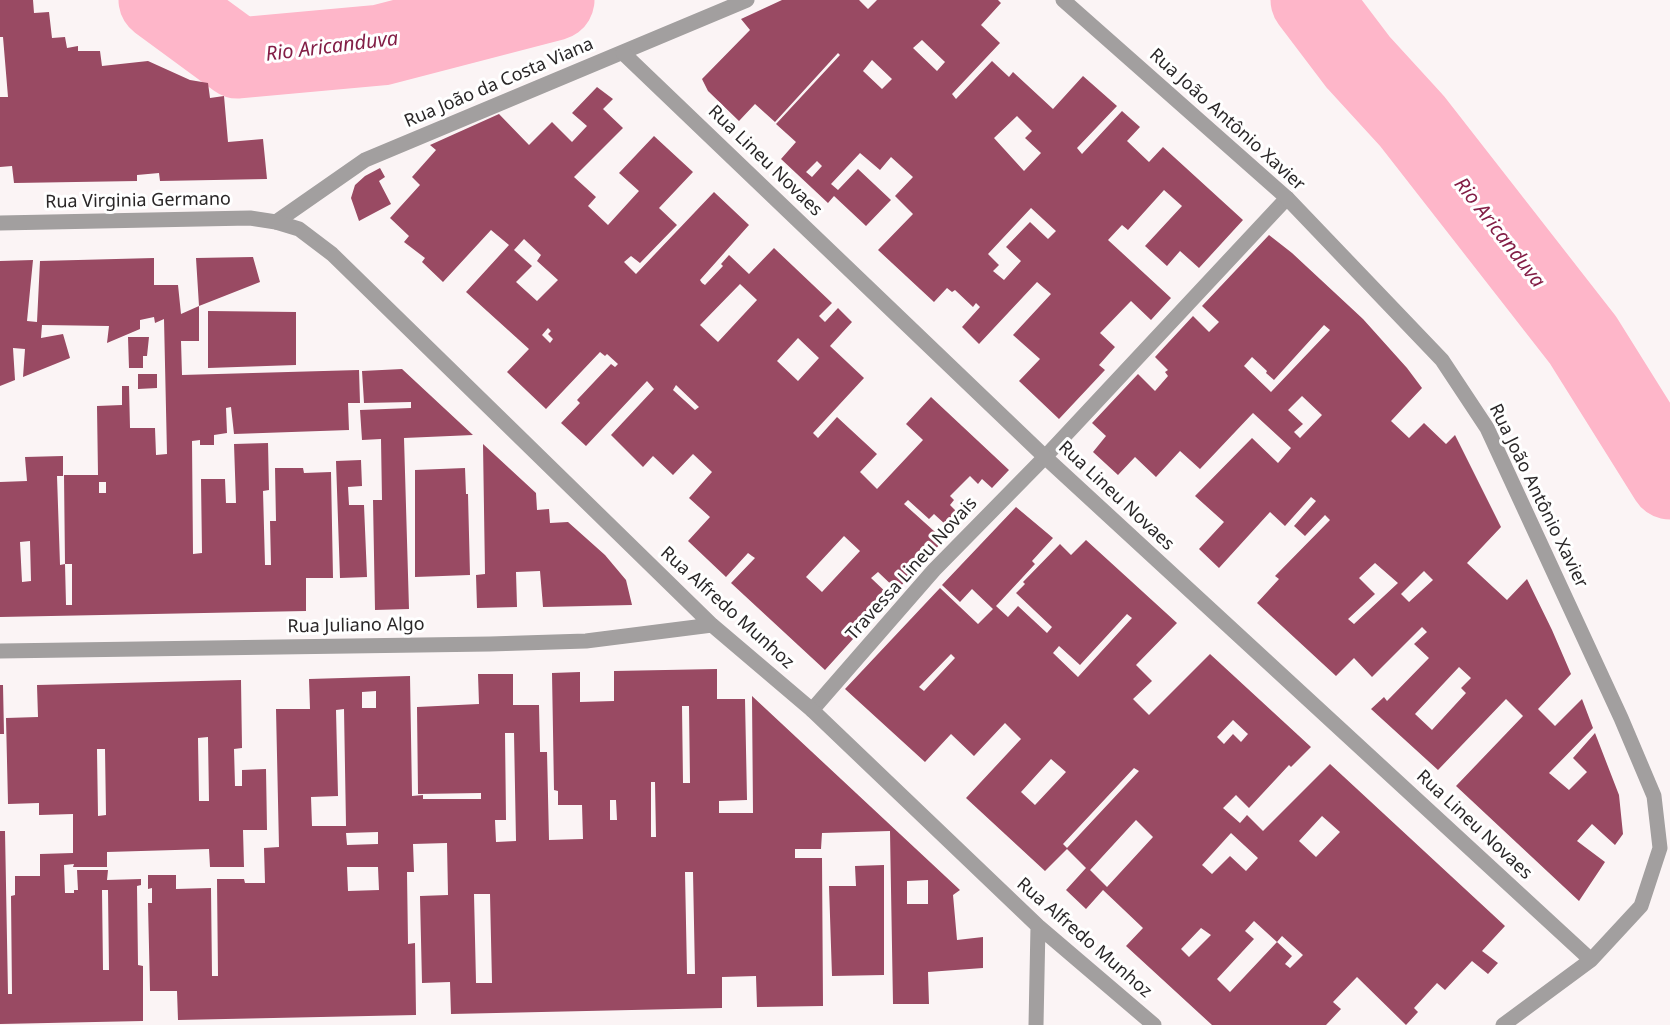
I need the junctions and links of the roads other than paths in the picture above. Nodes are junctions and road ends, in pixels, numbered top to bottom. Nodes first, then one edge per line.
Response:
1 (747, 0) edge
2 (1063, 0) edge
3 (623, 52) junction
4 (1287, 198) junction
5 (276, 222) junction
6 (0, 223) edge
7 (1045, 457) junction
8 (712, 625) junction
9 (0, 651) edge
10 (812, 710) junction
11 (1038, 926) junction
12 (1591, 960) junction
13 (1036, 1025) edge
14 (1154, 1025) edge
15 (1503, 1025) edge

1 - 3 street, Rua João da Costa Viana
2 - 4 street, Rua João Antônio Xavier
3 - 5 street, Rua João da Costa Viana
3 - 7 street, Rua Lineu Novaes
4 - 7 street, Travessa Lineu Novais
4 - 12 street, Rua João Antônio Xavier
5 - 6 street, Rua Virginia Germano
5 - 8 street, Rua Alfredo Munhoz
7 - 10 street, Travessa Lineu Novais
7 - 12 street, Rua Lineu Novaes
8 - 9 street, Rua Juliano Algo
8 - 10 street, Rua Alfredo Munhoz
10 - 11 street, Rua Alfredo Munhoz
11 - 13 street
11 - 14 street, Rua Alfredo Munhoz
12 - 15 street, Rua João Antônio Xavier

